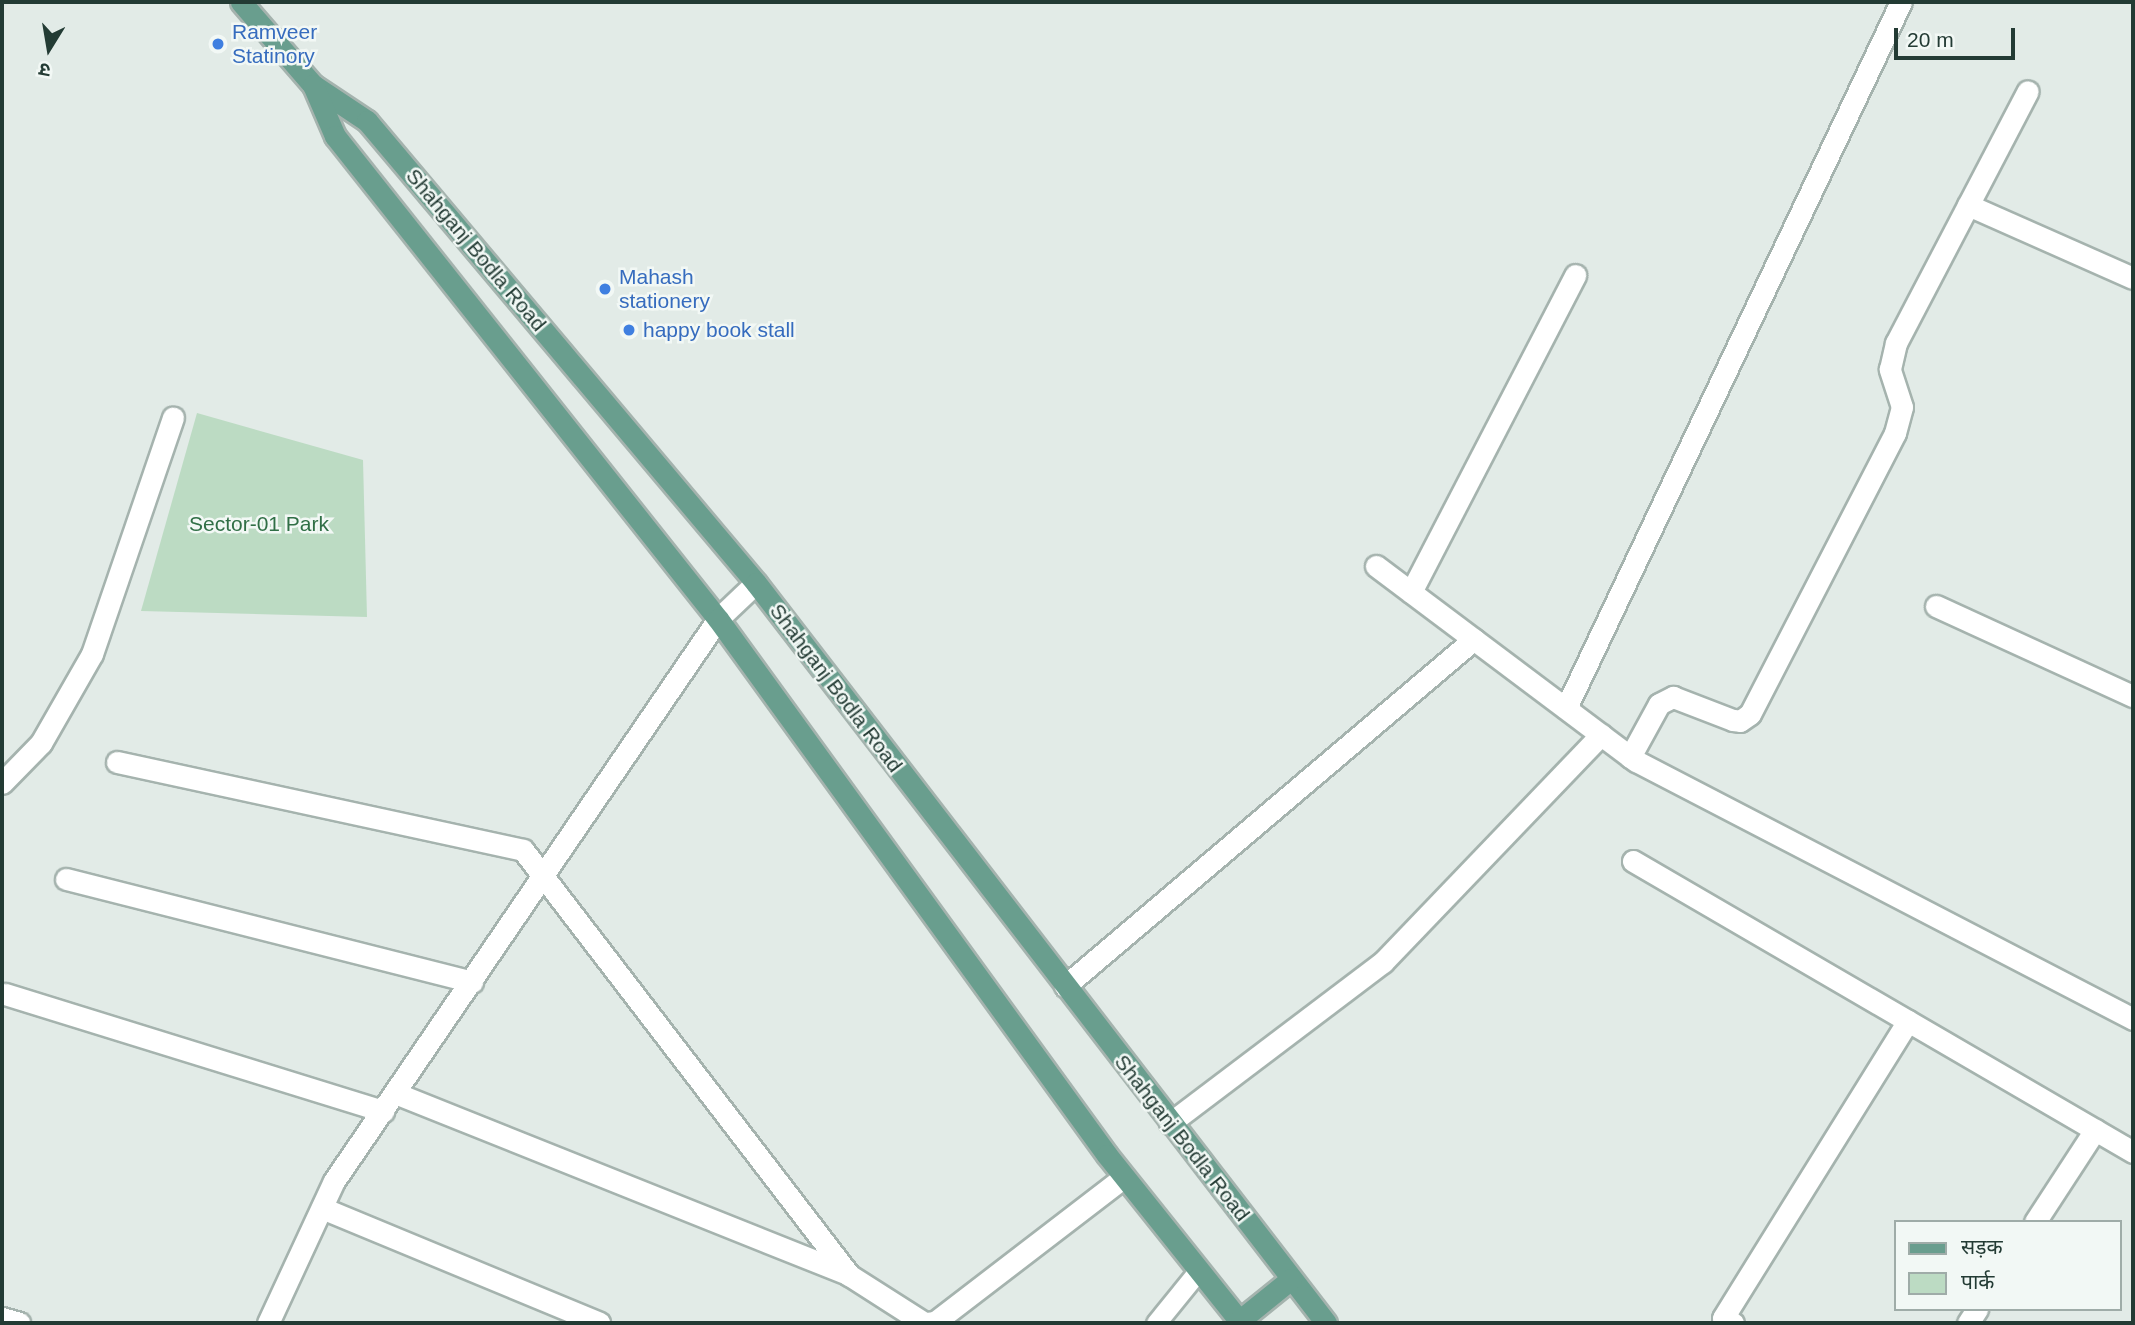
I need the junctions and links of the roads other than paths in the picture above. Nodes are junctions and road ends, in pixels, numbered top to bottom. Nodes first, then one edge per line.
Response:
1 (241, 2) edge
2 (1901, 2) edge
3 (313, 85) junction
4 (2028, 91) dead end
5 (1968, 205) junction
6 (1575, 275) dead end
7 (2133, 278) edge
8 (173, 418) dead end
9 (1376, 566) dead end
10 (756, 583) junction
11 (1411, 592) junction
12 (1936, 606) dead end
13 (718, 619) junction
14 (1474, 639) junction
15 (2133, 695) edge
16 (1566, 708) junction
17 (1601, 735) junction
18 (1630, 757) junction
19 (117, 762) dead end
20 (2, 783) edge
21 (1633, 861) dead end
22 (544, 876) junction
23 (66, 879) dead end
24 (472, 982) junction
25 (1065, 986) junction
26 (5, 994) dead end
27 (2133, 1019) edge
28 (1908, 1021) junction
29 (389, 1102) junction
30 (1170, 1123) junction
31 (2095, 1130) junction
32 (2133, 1152) edge
33 (1125, 1177) junction
34 (322, 1208) junction
35 (2036, 1220) edge
36 (1199, 1270) junction
37 (849, 1275) junction
38 (1291, 1279) junction
39 (2, 1318) edge
40 (1240, 1322) edge
41 (19, 1323) edge
42 (268, 1323) edge
43 (599, 1323) edge
44 (926, 1323) edge
45 (1156, 1323) edge
46 (1326, 1323) edge
47 (1733, 1323) edge

1 - 3 main road, Shahganj Bodla Road
2 - 16 street
3 - 10 main road, Shahganj Bodla Road
3 - 13 main road, Shahganj Bodla Road
4 - 5 street
5 - 7 street
5 - 18 street
6 - 11 street
8 - 20 street
9 - 11 street
10 - 13 street
10 - 25 main road, Shahganj Bodla Road
11 - 14 street
12 - 15 street
13 - 22 street
13 - 33 main road, Shahganj Bodla Road
14 - 16 street
14 - 25 street
16 - 17 street
17 - 18 street
17 - 30 street
18 - 27 street
19 - 22 street
21 - 28 street
22 - 24 street
22 - 37 street
23 - 24 street
24 - 29 street
25 - 30 main road, Shahganj Bodla Road
26 - 29 street
28 - 31 street
28 - 47 street
29 - 34 street
29 - 37 street
30 - 38 main road, Shahganj Bodla Road
31 - 32 street
31 - 35 street
33 - 36 main road, Shahganj Bodla Road
33 - 44 street
34 - 42 street
34 - 43 street
36 - 40 main road, Shahganj Bodla Road
36 - 45 lane
37 - 44 street
38 - 40 main road
38 - 46 main road, Shahganj Bodla Road
39 - 41 street

